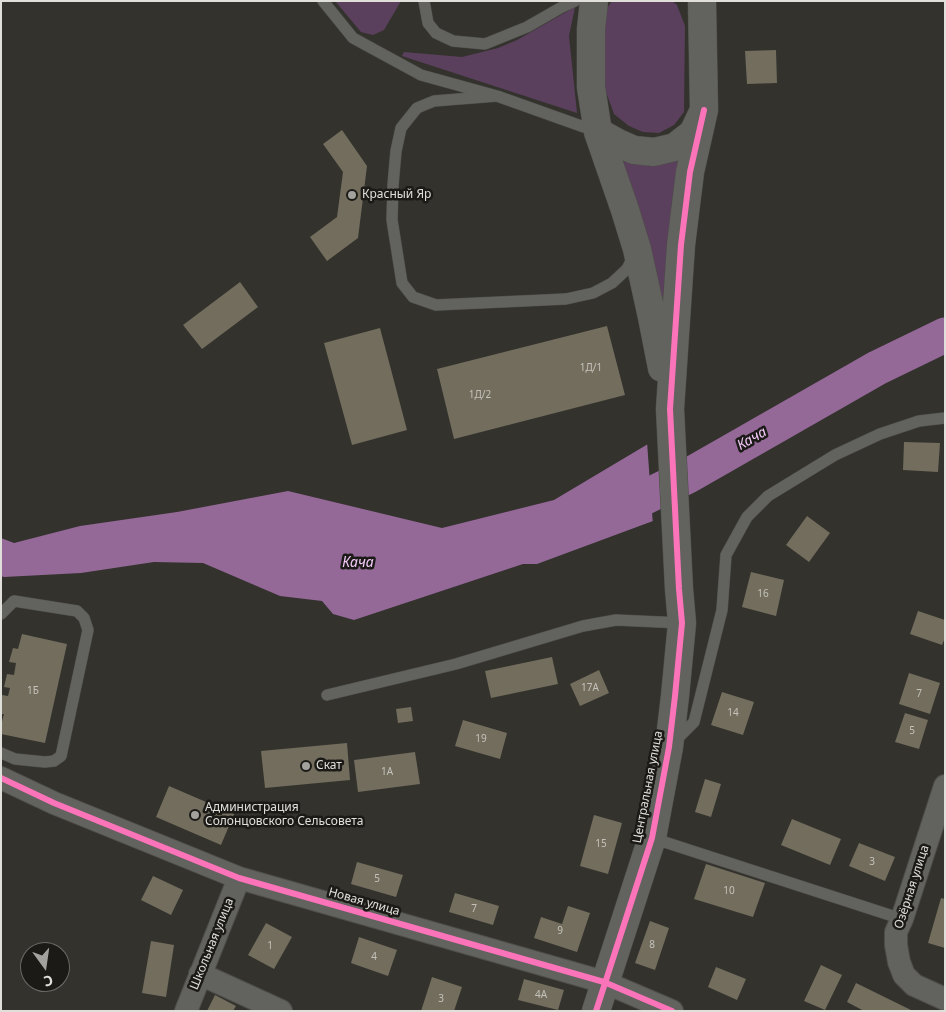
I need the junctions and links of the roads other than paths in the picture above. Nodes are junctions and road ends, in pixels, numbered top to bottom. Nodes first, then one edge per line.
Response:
1 (323, 1) edge
2 (424, 1) edge
3 (575, 1) edge
4 (594, 1) edge
5 (563, 4) edge
6 (697, 6) edge
7 (497, 96) junction
8 (704, 110) junction
9 (598, 132) junction
10 (636, 249) junction
11 (670, 409) junction
12 (945, 418) edge
13 (1, 614) edge
14 (682, 622) junction
15 (327, 695) dead end
16 (669, 747) junction
17 (1, 753) edge
18 (15, 759) junction
19 (4, 780) edge
20 (945, 786) edge
21 (652, 838) junction
22 (239, 878) junction
23 (902, 919) junction
24 (200, 974) junction
25 (604, 982) junction
26 (945, 999) edge
27 (186, 1011) edge
28 (281, 1011) edge
29 (596, 1011) edge
30 (672, 1011) edge

1 - 7 lane
2 - 5 lane
3 - 5 lane
4 - 9 street
6 - 8 street
7 - 9 lane
7 - 10 lane
8 - 9 street
8 - 11 street
9 - 10 street
10 - 11 street
11 - 14 street, Центральная улица
12 - 16 lane
13 - 18 lane
14 - 15 lane
14 - 16 street, Центральная улица
16 - 21 street, Центральная улица
17 - 18 lane
18 - 19 lane
19 - 22 street, Новая улица
20 - 23 street, Озёрная улица
21 - 23 lane
21 - 25 street, Центральная улица
22 - 24 street, Школьная улица
22 - 25 street, Новая улица
23 - 26 street, Озёрная улица
24 - 27 street, Школьная улица
24 - 28 street
25 - 29 street, Центральная улица
25 - 30 street, Новая улица

